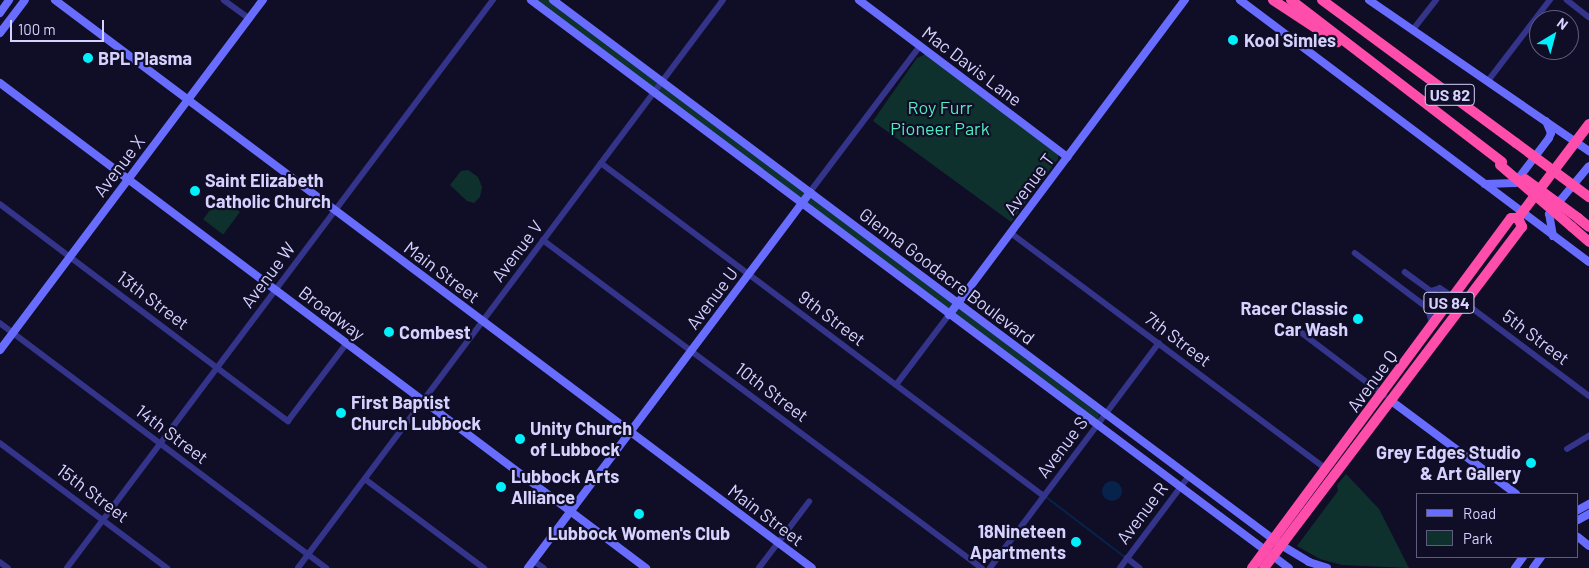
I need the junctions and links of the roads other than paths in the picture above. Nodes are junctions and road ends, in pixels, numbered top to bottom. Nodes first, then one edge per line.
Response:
1 (10, 0) edge
2 (25, 0) edge
3 (55, 0) edge
4 (224, 0) edge
5 (263, 0) edge
6 (493, 0) edge
7 (531, 0) edge
8 (553, 0) edge
9 (724, 0) edge
10 (859, 0) edge
11 (1185, 0) edge
12 (1240, 0) edge
13 (1273, 0) edge
14 (1291, 0) edge
15 (1322, 0) edge
16 (1333, 0) edge
17 (1369, 0) edge
18 (1436, 0) edge
19 (1550, 0) edge
20 (1567, 0) edge
21 (0, 13) edge
22 (1589, 17) edge
23 (249, 18) junction
24 (1412, 31) junction
25 (0, 33) edge
26 (920, 46) junction
27 (1383, 46) junction
28 (1367, 55) junction
29 (1488, 81) junction
30 (662, 82) junction
31 (0, 83) edge
32 (654, 93) junction
33 (188, 100) junction
34 (1546, 122) junction
35 (1589, 124) edge
36 (1576, 142) junction
37 (1527, 150) junction
38 (1589, 151) edge
39 (1067, 157) junction
40 (601, 164) junction
41 (1589, 166) edge
42 (128, 179) junction
43 (1485, 184) junction
44 (1589, 188) edge
45 (810, 192) junction
46 (1589, 197) edge
47 (0, 204) edge
48 (802, 204) junction
49 (335, 211) junction
50 (1520, 215) junction
51 (1575, 223) junction
52 (1589, 227) edge
53 (1011, 233) junction
54 (1553, 236) junction
55 (543, 240) junction
56 (1589, 242) edge
57 (1355, 253) dead end
58 (70, 257) junction
59 (1589, 262) edge
60 (1405, 272) dead end
61 (749, 274) junction
62 (276, 290) junction
63 (1454, 297) junction
64 (1464, 302) junction
65 (958, 303) junction
66 (1428, 308) junction
67 (1445, 308) junction
68 (949, 315) junction
69 (483, 322) junction
70 (0, 323) edge
71 (1433, 325) junction
72 (1298, 330) dead end
73 (13, 333) junction
74 (347, 343) junction
75 (1159, 343) junction
76 (0, 350) edge
77 (691, 350) junction
78 (218, 368) junction
79 (896, 385) junction
80 (1589, 396) edge
81 (1387, 397) junction
82 (424, 401) junction
83 (1106, 414) junction
84 (1097, 426) junction
85 (630, 432) junction
86 (1589, 436) edge
87 (0, 443) edge
88 (160, 444) junction
89 (1567, 449) dead end
90 (1327, 469) junction
91 (1189, 476) junction
92 (365, 479) junction
93 (1180, 488) junction
94 (1515, 493) edge
95 (1044, 496) junction
96 (809, 502) dead end
97 (571, 511) junction
98 (103, 520) junction
99 (1579, 538) edge
100 (1278, 542) junction
101 (778, 543) junction
102 (1589, 546) edge
103 (308, 554) junction
104 (1269, 554) junction
105 (1127, 558) junction
106 (534, 560) junction
107 (0, 562) edge
108 (8, 568) edge
109 (67, 568) edge
110 (167, 568) edge
111 (298, 568) edge
112 (326, 568) edge
113 (484, 568) edge
114 (528, 568) edge
115 (544, 568) edge
116 (646, 568) edge
117 (759, 568) edge
118 (812, 568) edge
119 (982, 568) edge
120 (990, 568) edge
121 (1120, 568) edge
122 (1140, 568) edge
123 (1252, 568) edge
124 (1264, 568) edge
125 (1289, 568) edge
126 (1327, 568) edge

1 - 21 street
2 - 25 street
3 - 33 street, Main Street
4 - 23 street
5 - 23 street, Avenue X
6 - 49 street, Avenue W
7 - 32 street, Glenna Goodacre Boulevard
8 - 30 street, Glenna Goodacre Boulevard
9 - 30 street, Avenue V
10 - 26 street, Mac Davis Lane
11 - 39 street, Avenue T
12 - 43 street
13 - 28 highway
14 - 28 highway, US 82
15 - 27 highway, US 82
16 - 27 highway
17 - 24 street
18 - 24 street
19 - 29 street
20 - 22 street
23 - 33 street, Avenue X
24 - 29 street
26 - 39 street, Mac Davis Lane
26 - 45 street, Avenue U
27 - 37 highway, US 82, bridge
28 - 51 highway, US 82, bridge
29 - 34 street
30 - 32 street, Avenue V
30 - 45 street, Glenna Goodacre Boulevard
31 - 42 street, Broadway
32 - 40 street, Avenue V
32 - 48 street, Glenna Goodacre Boulevard
33 - 42 street, Avenue X
33 - 49 street, Main Street
34 - 36 street
34 - 43 street
35 - 36 highway, Avenue Q / US 84
36 - 38 street
36 - 50 highway, Avenue Q / US 84
37 - 44 highway, bridge
37 - 46 highway, US 82, bridge
39 - 53 street, Avenue T
40 - 55 street, Avenue V
40 - 61 street, 9th Street
41 - 54 street
42 - 58 street, Avenue X
42 - 62 street, Broadway
43 - 50 street
45 - 48 street, Avenue U
45 - 65 street, Glenna Goodacre Boulevard
47 - 58 street, 13th Street
48 - 61 street, Avenue U
48 - 68 street, Glenna Goodacre Boulevard
49 - 62 street, Avenue W
49 - 69 street, Main Street
50 - 54 street
50 - 63 highway, Avenue Q / US 84
50 - 64 highway, Avenue Q / US 84
51 - 52 highway, US 82
51 - 56 highway
53 - 65 street, Avenue T
53 - 75 street, 7th Street
54 - 59 street
55 - 69 street, Avenue V
55 - 77 street, 10th Street
57 - 66 street
58 - 73 street, Avenue X
58 - 78 street, 13th Street
60 - 63 street
61 - 77 street, Avenue U
61 - 79 street, 9th Street
62 - 74 street, Broadway
62 - 78 street, Avenue W
63 - 67 highway, Avenue Q / US 84
64 - 80 street, 5th Street
64 - 81 highway, Avenue Q / US 84
65 - 68 street, Avenue T
65 - 83 street, Glenna Goodacre Boulevard
66 - 67 street
66 - 71 street
67 - 71 highway, Avenue Q / US 84
68 - 79 street, Avenue T
68 - 84 street, Glenna Goodacre Boulevard
69 - 82 street, Avenue V
69 - 85 street, Main Street
70 - 73 street, 14th Street
71 - 81 highway, Avenue Q / US 84
72 - 81 street
73 - 76 street, Avenue X
73 - 88 street, 14th Street
74 - 78 street, 13th Street
74 - 82 street, Broadway
75 - 83 street, Avenue S
75 - 90 street, 7th Street
77 - 85 street, Avenue U
77 - 119 street, 10th Street
78 - 88 street, Avenue W
79 - 95 street, 9th Street
81 - 90 highway, Avenue Q / US 84
81 - 94 street
81 - 100 highway, Avenue Q / US 84
82 - 92 street, Avenue V
82 - 97 street, Broadway
83 - 84 street, Avenue S
83 - 91 street, Glenna Goodacre Boulevard
84 - 93 street, Glenna Goodacre Boulevard
84 - 95 street, Avenue S
85 - 97 street, Avenue U
85 - 101 street, Main Street
86 - 89 street
87 - 98 street, 15th Street
88 - 98 street, Avenue W
88 - 103 street, 14th Street
90 - 100 highway, Avenue Q / US 84
91 - 93 street, Avenue R
91 - 100 street, Glenna Goodacre Boulevard
92 - 103 street, Avenue V
92 - 113 street
93 - 104 street, Glenna Goodacre Boulevard
93 - 105 street, Avenue R
95 - 120 street, Avenue S
96 - 101 street
97 - 106 street, Avenue U
97 - 116 street, Broadway
98 - 109 street, Avenue W
98 - 110 street, 15th Street
99 - 102 street
100 - 104 highway, Avenue Q / US 84
100 - 126 street, Glenna Goodacre Boulevard
101 - 117 street
101 - 118 street, Main Street
103 - 111 street, Avenue V
103 - 112 street, 14th Street
104 - 123 highway, Avenue Q / US 84
104 - 124 highway, Avenue Q / US 84
104 - 125 street, Glenna Goodacre Boulevard
105 - 121 street, Avenue R
105 - 122 street
106 - 114 street, Avenue U
106 - 115 street
107 - 108 street

